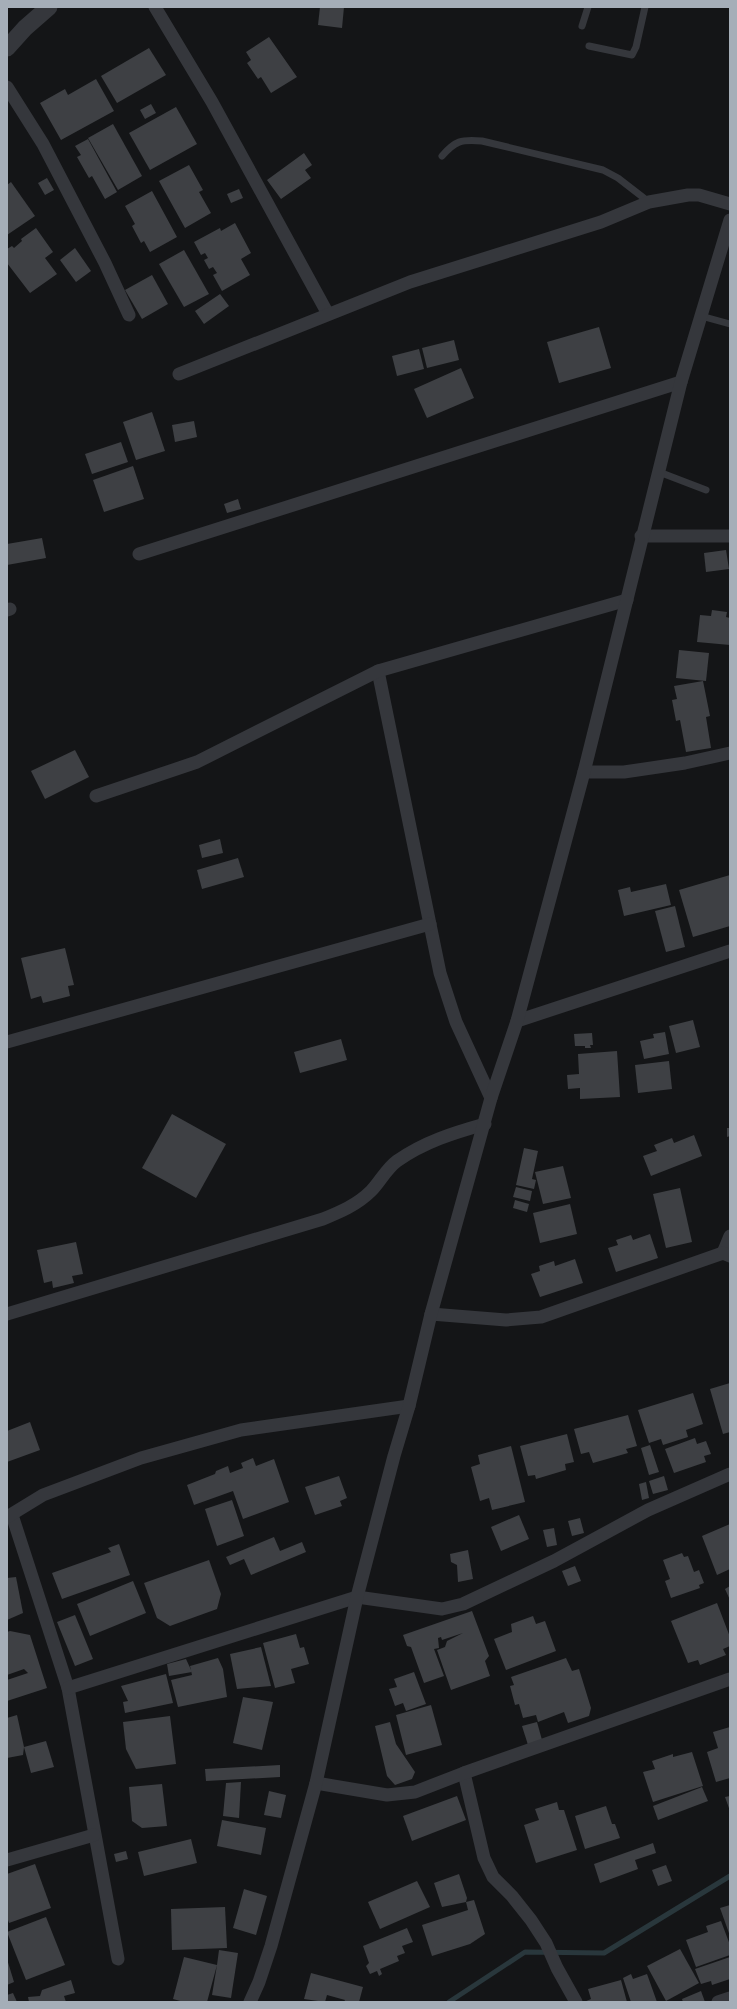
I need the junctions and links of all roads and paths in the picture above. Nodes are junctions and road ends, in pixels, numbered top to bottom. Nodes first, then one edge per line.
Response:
1 (155, 7) edge
2 (588, 7) edge
3 (645, 7) edge
4 (40, 10) edge
5 (582, 26) dead end
6 (589, 46) dead end
7 (7, 48) edge
8 (7, 87) edge
9 (442, 156) dead end
10 (649, 202) junction
11 (730, 204) edge
12 (730, 220) edge
13 (328, 314) junction
14 (129, 315) dead end
15 (702, 316) junction
16 (730, 324) edge
17 (179, 374) dead end
18 (681, 382) junction
19 (659, 472) junction
20 (706, 490) dead end
21 (641, 536) junction
22 (730, 536) edge
23 (139, 554) dead end
24 (627, 600) junction
25 (378, 671) junction
26 (730, 753) edge
27 (584, 772) junction
28 (96, 796) dead end
29 (430, 924) junction
30 (730, 951) edge
31 (517, 1021) junction
32 (7, 1042) edge
33 (491, 1098) junction
34 (485, 1124) junction
35 (730, 1236) edge
36 (727, 1254) edge
37 (7, 1314) edge
38 (430, 1314) junction
39 (409, 1406) junction
40 (730, 1474) edge
41 (10, 1516) edge
42 (357, 1597) junction
43 (730, 1680) edge
44 (68, 1688) junction
45 (464, 1773) junction
46 (316, 1783) junction
47 (94, 1835) junction
48 (7, 1860) edge
49 (118, 1959) dead end
50 (730, 1998) edge
51 (250, 2002) edge
52 (576, 2002) edge
53 (718, 2002) edge

1 - 13 street
2 - 5 lane
3 - 6 lane
4 - 7 street
8 - 14 street
9 - 10 lane
10 - 11 street
10 - 13 street
12 - 15 street
13 - 17 street
15 - 16 lane
15 - 18 street
18 - 19 street
18 - 23 street
19 - 20 lane
19 - 21 street
21 - 22 street
21 - 24 street
24 - 25 street
24 - 27 street
25 - 28 street
25 - 29 street
26 - 27 street
27 - 31 street
29 - 32 street
29 - 33 street
30 - 31 street
31 - 33 street
33 - 34 street
34 - 37 street
34 - 38 street
35 - 36 street
36 - 38 street
38 - 39 street
39 - 41 street
39 - 42 street
40 - 42 street
41 - 44 street
42 - 44 street
42 - 46 street
43 - 45 street
44 - 47 street
45 - 46 street
45 - 52 street
46 - 51 street
47 - 48 street
47 - 49 street
50 - 53 street

